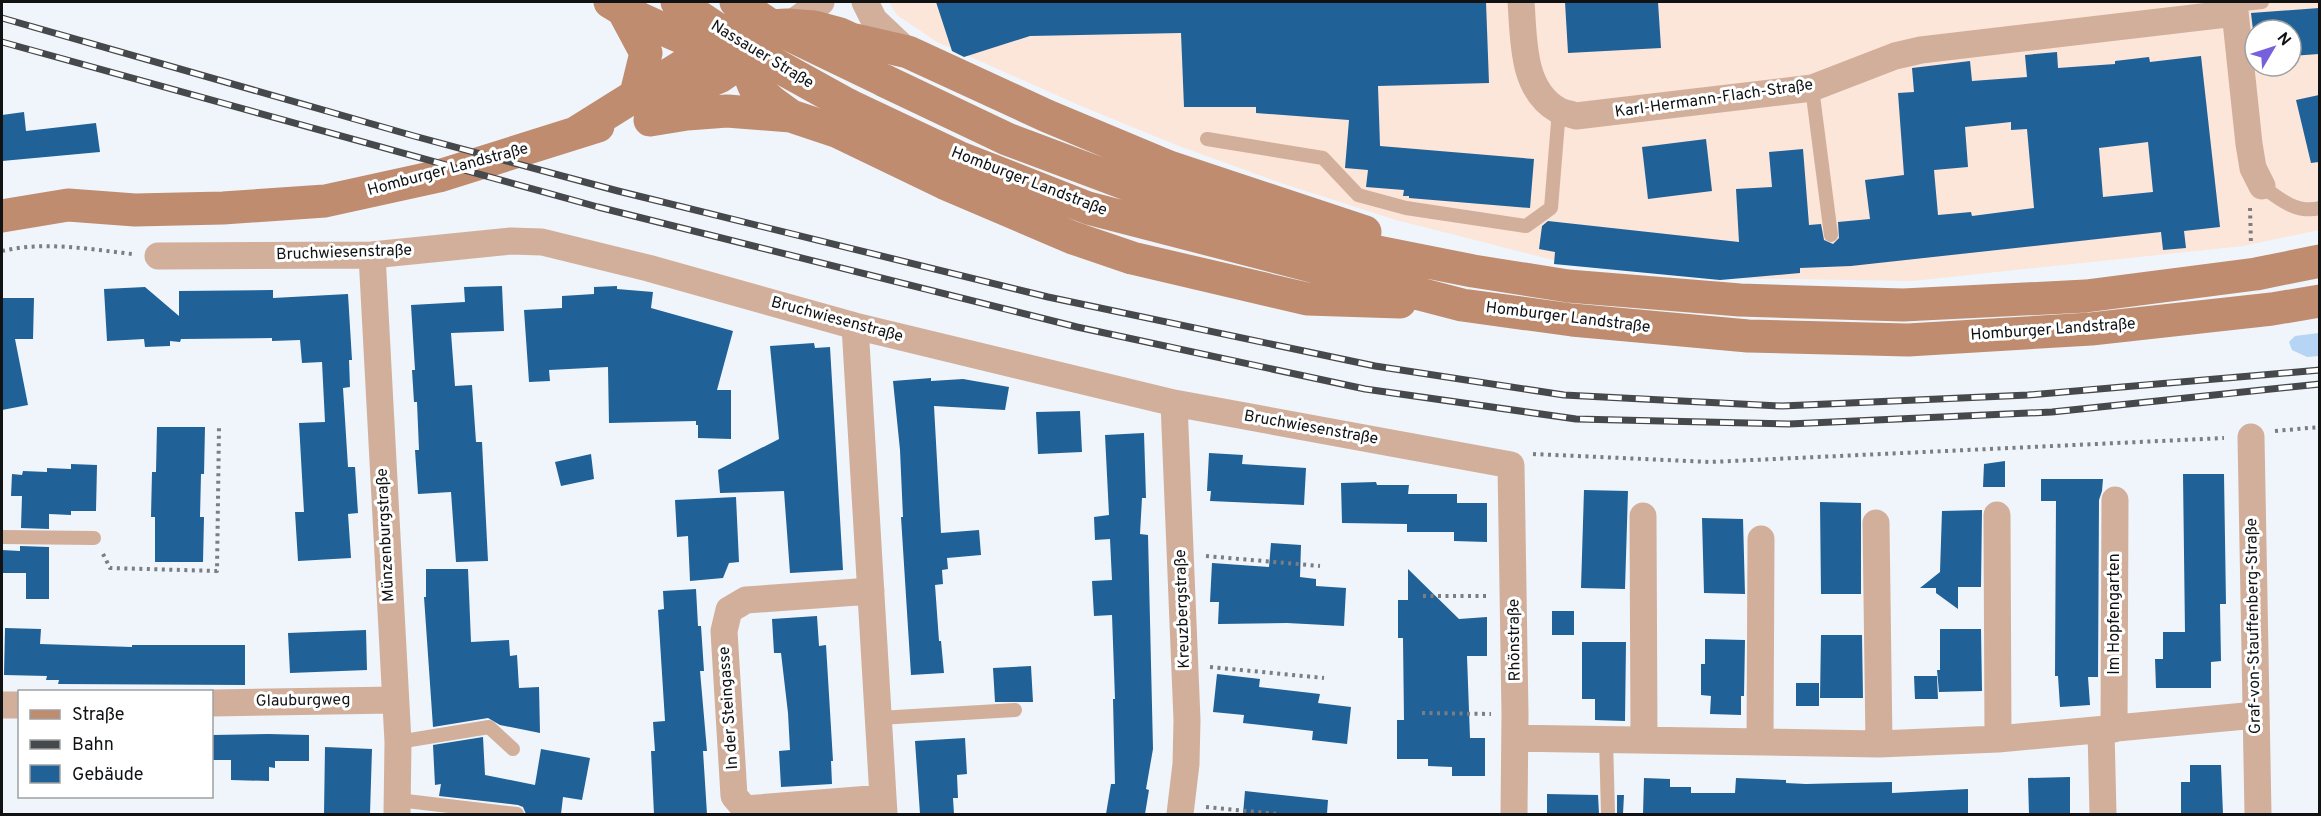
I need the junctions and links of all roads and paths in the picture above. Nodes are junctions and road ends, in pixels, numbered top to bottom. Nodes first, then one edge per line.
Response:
1 (677, 2) edge
2 (821, 2) edge
3 (865, 2) edge
4 (1521, 2) edge
5 (2262, 2) edge
6 (616, 6) edge
7 (2234, 7) edge
8 (739, 10) edge
9 (779, 13) edge
10 (908, 52) junction
11 (707, 53) junction
12 (744, 60) junction
13 (885, 81) joint
14 (1812, 88) junction
15 (636, 94) junction
16 (848, 105) joint
17 (1559, 110) junction
18 (791, 116) junction
19 (577, 132) junction
20 (1207, 139) dead end
21 (2262, 186) junction
22 (2319, 208) edge
23 (135, 210) junction
24 (2, 216) edge
25 (1831, 235) dead end
26 (2, 236) edge
27 (2251, 249) dead end
28 (2, 251) edge
29 (372, 255) junction
30 (158, 256) joint
31 (2319, 261) edge
32 (1473, 271) junction
33 (2319, 301) edge
34 (1462, 305) junction
35 (855, 326) junction
36 (1174, 403) junction
37 (219, 427) dead end
38 (2319, 427) edge
39 (2251, 437) junction
40 (1511, 465) junction
41 (2115, 500) dead end
42 (1997, 515) dead end
43 (1643, 516) dead end
44 (1876, 523) dead end
45 (2, 537) edge
46 (94, 538) joint
47 (1761, 539) dead end
48 (1182, 554) junction
49 (1320, 566) dead end
50 (871, 591) junction
51 (1423, 596) dead end
52 (1514, 596) junction
53 (1185, 664) junction
54 (1324, 678) dead end
55 (395, 700) junction
56 (213, 703) edge
57 (2, 705) edge
58 (18, 705) edge
59 (1015, 710) dead end
60 (1422, 713) dead end
61 (2256, 715) junction
62 (879, 718) junction
63 (1515, 726) junction
64 (2108, 729) junction
65 (1606, 738) junction
66 (1644, 739) junction
67 (1998, 739) junction
68 (398, 742) junction
69 (1760, 742) junction
70 (1879, 744) junction
71 (513, 748) dead end
72 (884, 806) edge
73 (397, 807) edge
74 (1180, 810) edge
75 (517, 814) edge
76 (1278, 814) edge
77 (1514, 814) edge
78 (1608, 814) edge
79 (2103, 814) edge
80 (2258, 814) edge

1 - 16 main road, Nassauer Straße, bridge
2 - 9 street
3 - 10 street
4 - 17 street
5 - 7 lane
6 - 11 main road
6 - 15 main road
7 - 14 street, Karl-Hermann-Flach-Straße
7 - 21 street
8 - 9 main road
8 - 11 main road
8 - 12 main road
8 - 13 main road, Nassauer Straße, bridge
9 - 10 main road
9 - 12 street
10 - 32 main road
11 - 12 main road
11 - 15 main road
12 - 18 main road
12 - 19 main road, Homburger Landstraße
13 - 32 main road, Homburger Landstraße
14 - 17 street, Karl-Hermann-Flach-Straße
14 - 25 lane
15 - 19 main road
16 - 34 main road, Homburger Landstraße
17 - 20 lane
18 - 19 main road
18 - 34 main road
19 - 23 main road, Homburger Landstraße
21 - 22 lane
21 - 27 path
23 - 24 main road, Homburger Landstraße
23 - 26 main road, Homburger Landstraße
28 - 30 path
29 - 30 street, Bruchwiesenstraße
29 - 35 street, Bruchwiesenstraße
29 - 55 street, Münzenburgstraße
31 - 32 main road, Homburger Landstraße
33 - 34 main road, Homburger Landstraße
35 - 36 street, Bruchwiesenstraße
35 - 50 street, In der Steingasse
36 - 40 street, Bruchwiesenstraße
36 - 48 street, Kreuzbergstraße
37 - 46 path
38 - 39 path
39 - 40 path
39 - 61 street, Graf-von-Stauffenberg-Straße
40 - 52 street, Rhönstraße
41 - 64 street, Im Hopfengarten
42 - 67 street
43 - 66 street
44 - 70 street
45 - 46 lane
47 - 69 street
48 - 49 path
48 - 53 street, Kreuzbergstraße
50 - 62 street, In der Steingasse
50 - 72 street, In der Steingasse
51 - 52 path
52 - 63 street, Rhönstraße
53 - 54 path
53 - 74 street, Kreuzbergstraße
55 - 56 street, Glauburgweg
55 - 68 street, Münzenburgstraße
57 - 58 street
59 - 62 lane
60 - 63 path
61 - 64 street
61 - 80 street, Graf-von-Stauffenberg-Straße
62 - 72 street, In der Steingasse
63 - 65 street
63 - 77 street, Rhönstraße
64 - 67 street
64 - 79 street, Im Hopfengarten
65 - 66 street
65 - 78 lane
66 - 69 street
67 - 70 street
68 - 71 lane
68 - 73 street, Münzenburgstraße
69 - 70 street
73 - 75 lane
74 - 76 path

